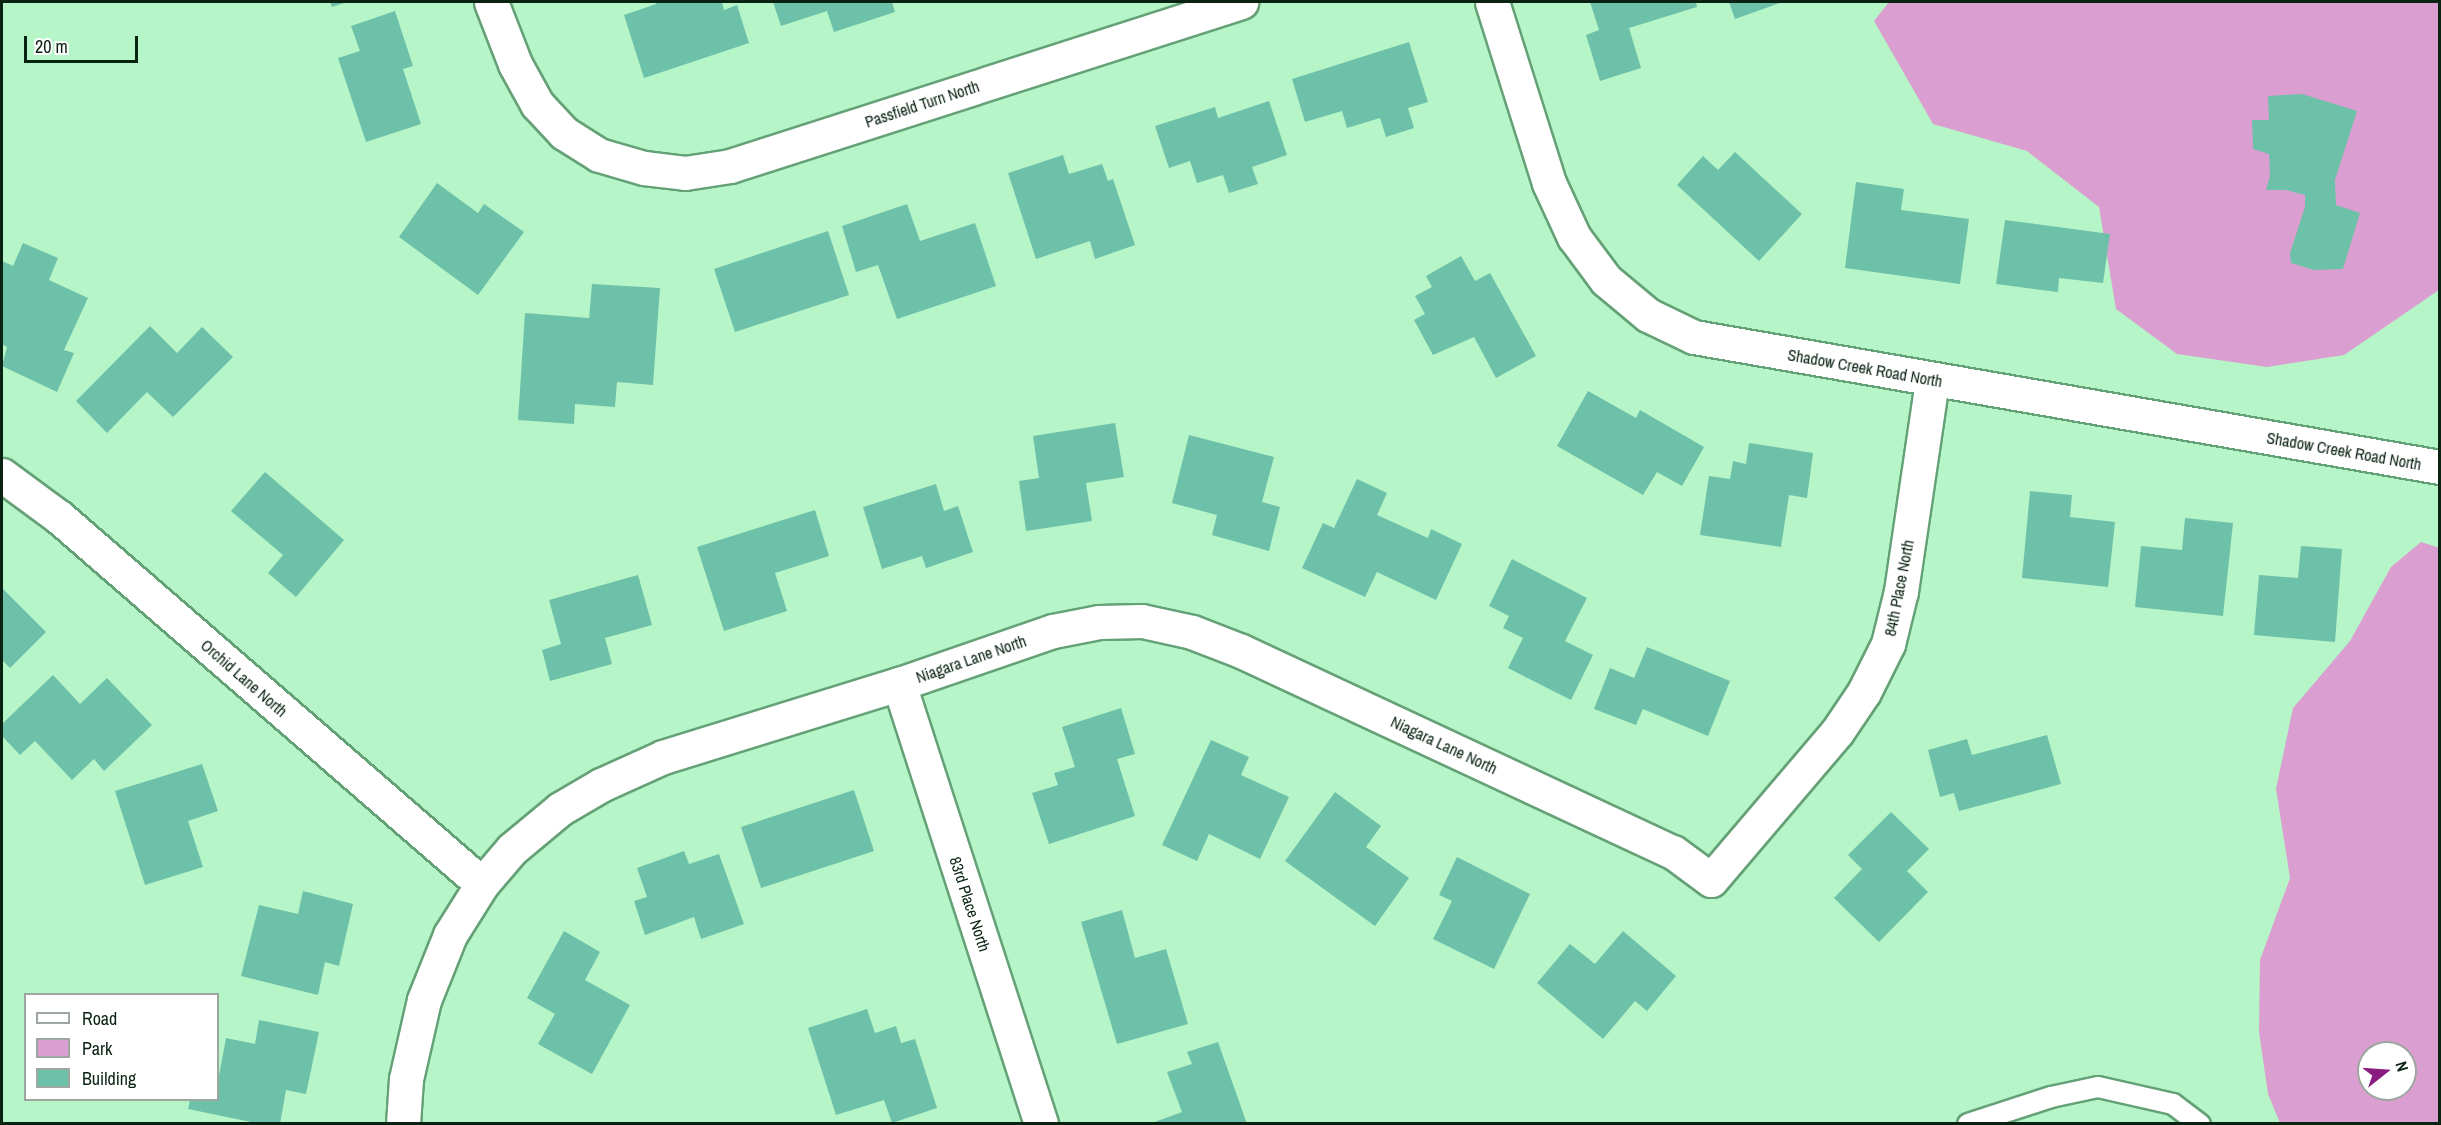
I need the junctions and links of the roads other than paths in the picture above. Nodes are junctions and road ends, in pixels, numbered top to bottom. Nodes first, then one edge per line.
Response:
1 (491, 2) edge
2 (1241, 2) edge
3 (1492, 2) edge
4 (1932, 380) junction
5 (2439, 467) edge
6 (2, 476) edge
7 (899, 684) junction
8 (1711, 880) joint
9 (482, 884) junction
10 (404, 1124) edge
11 (1041, 1124) edge
12 (1968, 1124) edge
13 (2200, 1124) edge

1 - 2 street, Passfield Turn North
3 - 4 street, Shadow Creek Road North
4 - 5 street, Shadow Creek Road North
4 - 8 street, 84th Place North
6 - 9 street, Orchid Lane North
7 - 8 street, Niagara Lane North
7 - 9 street, Niagara Lane North
7 - 11 street, 83rd Place North
9 - 10 street, Niagara Lane North
12 - 13 lane

